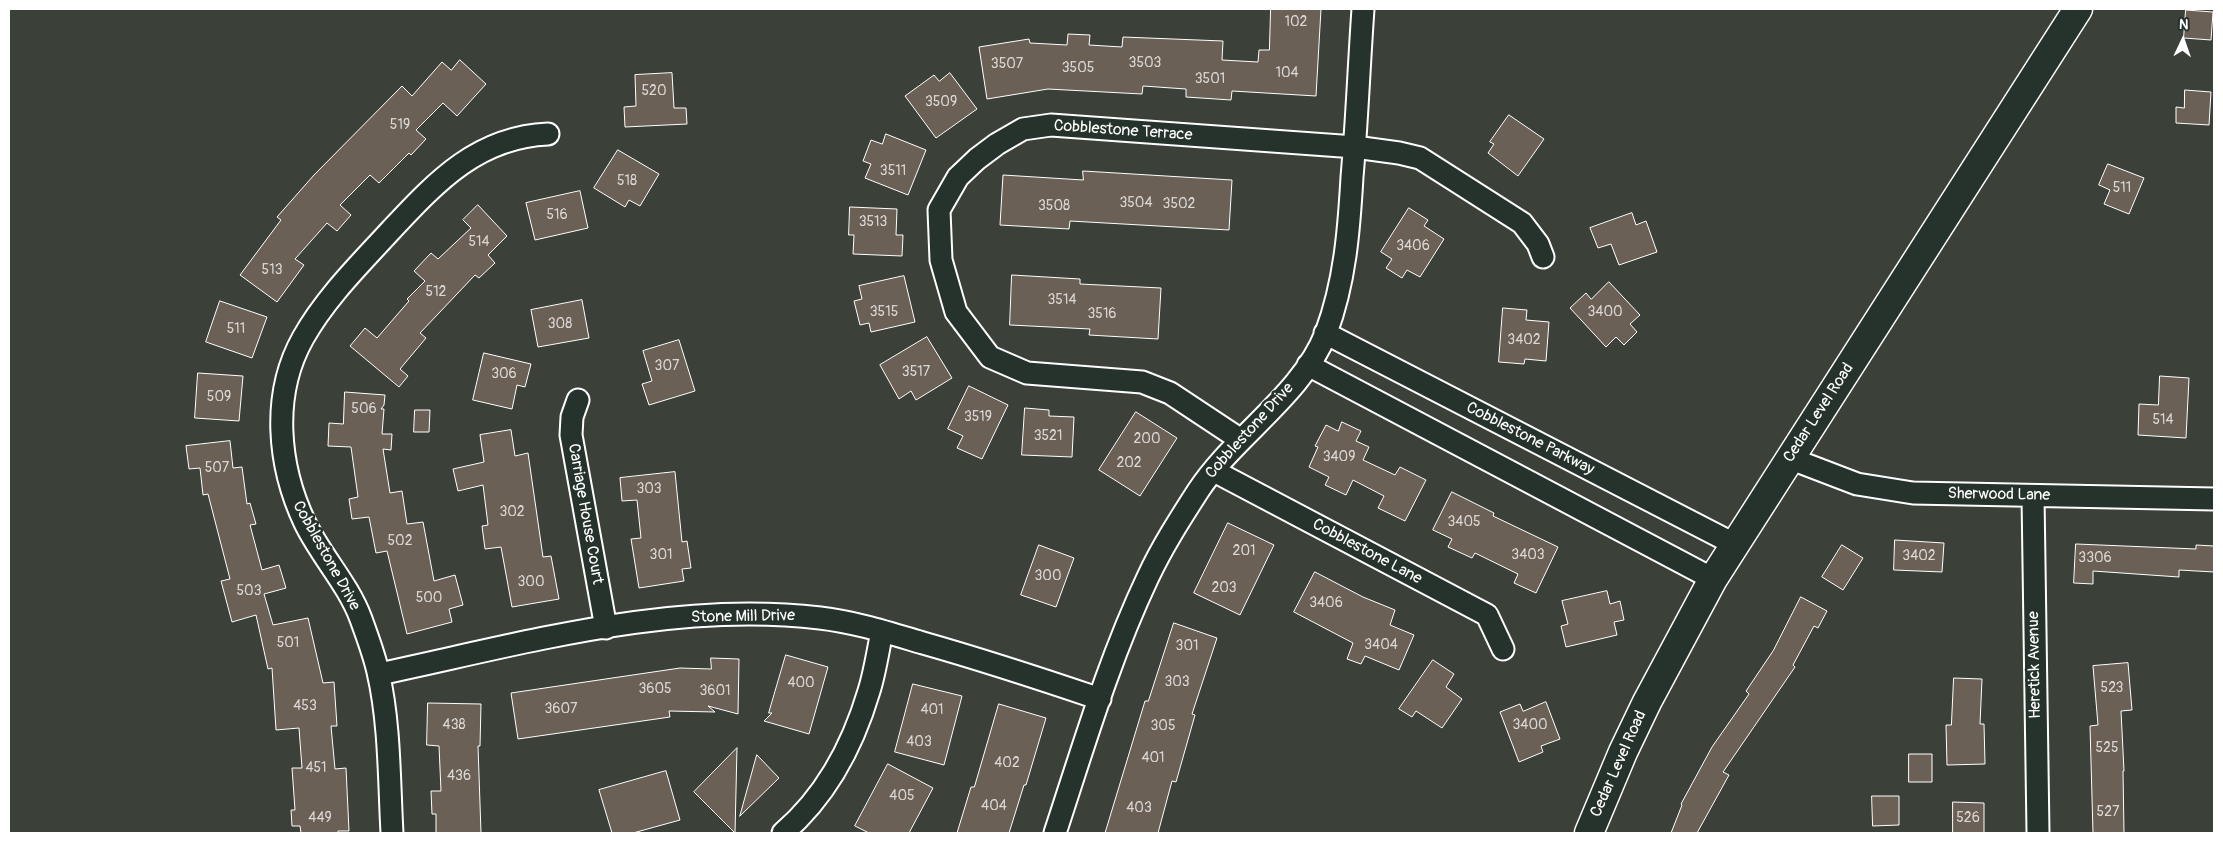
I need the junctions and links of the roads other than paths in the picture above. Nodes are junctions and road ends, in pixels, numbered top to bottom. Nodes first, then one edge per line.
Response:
1 (1362, 9) edge
2 (2078, 9) edge
3 (548, 134) dead end
4 (1355, 147) junction
5 (1543, 257) dead end
6 (1325, 334) junction
7 (1308, 365) junction
8 (578, 400) dead end
9 (1241, 440) junction
10 (1789, 458) junction
11 (1214, 471) junction
12 (2033, 496) junction
13 (2214, 499) edge
14 (1734, 544) junction
15 (1713, 579) junction
16 (606, 628) junction
17 (882, 631) junction
18 (1503, 649) dead end
19 (379, 674) junction
20 (1100, 699) junction
21 (392, 833) edge
22 (783, 833) edge
23 (1055, 833) edge
24 (1589, 833) edge
25 (2038, 833) edge

1 - 4 street, Cobblestone Drive
2 - 10 main road, Cedar Level Road
3 - 19 street, Cobblestone Drive
4 - 5 street, Cobblestone Terrace
4 - 6 street, Cobblestone Drive
4 - 9 street, Cobblestone Terrace
6 - 7 street, Cobblestone Drive
6 - 14 street, Cobblestone Parkway
7 - 9 street, Cobblestone Drive
7 - 15 street
8 - 16 street, Carriage House Court
9 - 11 street, Cobblestone Drive
10 - 12 street, Sherwood Lane
10 - 14 main road, Cedar Level Road
11 - 18 street, Cobblestone Lane
11 - 20 street, Cobblestone Drive
12 - 13 street, Sherwood Lane
12 - 25 street, Heretick Avenue
14 - 15 main road, Cedar Level Road
15 - 24 main road, Cedar Level Road
16 - 17 street, Stone Mill Drive
16 - 19 street, Stone Mill Drive
17 - 20 street, Stone Mill Drive
17 - 22 street
19 - 21 street, Cobblestone Drive
20 - 23 street, Cobblestone Drive

